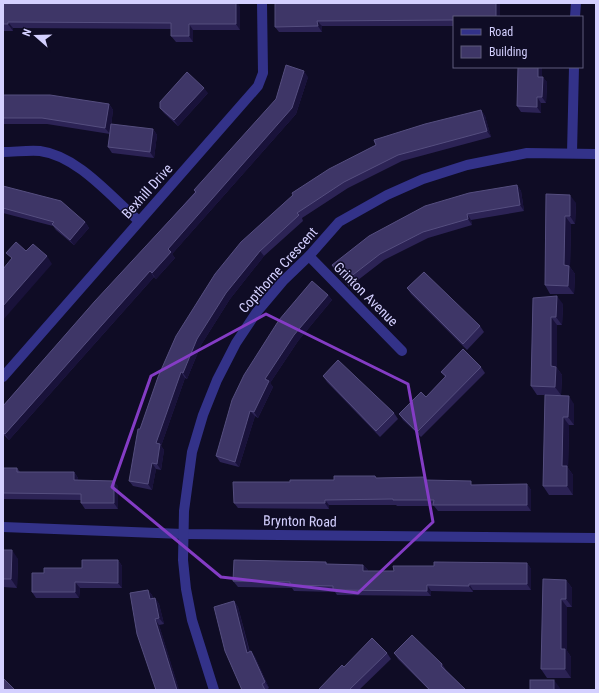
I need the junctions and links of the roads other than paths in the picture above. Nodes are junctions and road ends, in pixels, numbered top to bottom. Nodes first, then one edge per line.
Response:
1 (262, 3) edge
2 (576, 3) edge
3 (575, 16) edge
4 (574, 68) edge
5 (3, 152) edge
6 (572, 153) junction
7 (596, 154) edge
8 (139, 221) junction
9 (309, 256) junction
10 (402, 351) dead end
11 (3, 377) edge
12 (3, 527) edge
13 (183, 534) junction
14 (596, 538) edge
15 (214, 690) edge

1 - 8 street, Bexhill Drive
2 - 3 street
4 - 6 street
5 - 8 street
6 - 7 street, Copthorne Crescent
6 - 9 street, Copthorne Crescent
8 - 11 street, Bexhill Drive
9 - 10 street, Grinton Avenue
9 - 13 street, Copthorne Crescent
12 - 13 street, Brynton Road
13 - 14 street, Brynton Road
13 - 15 street, Copthorne Crescent

